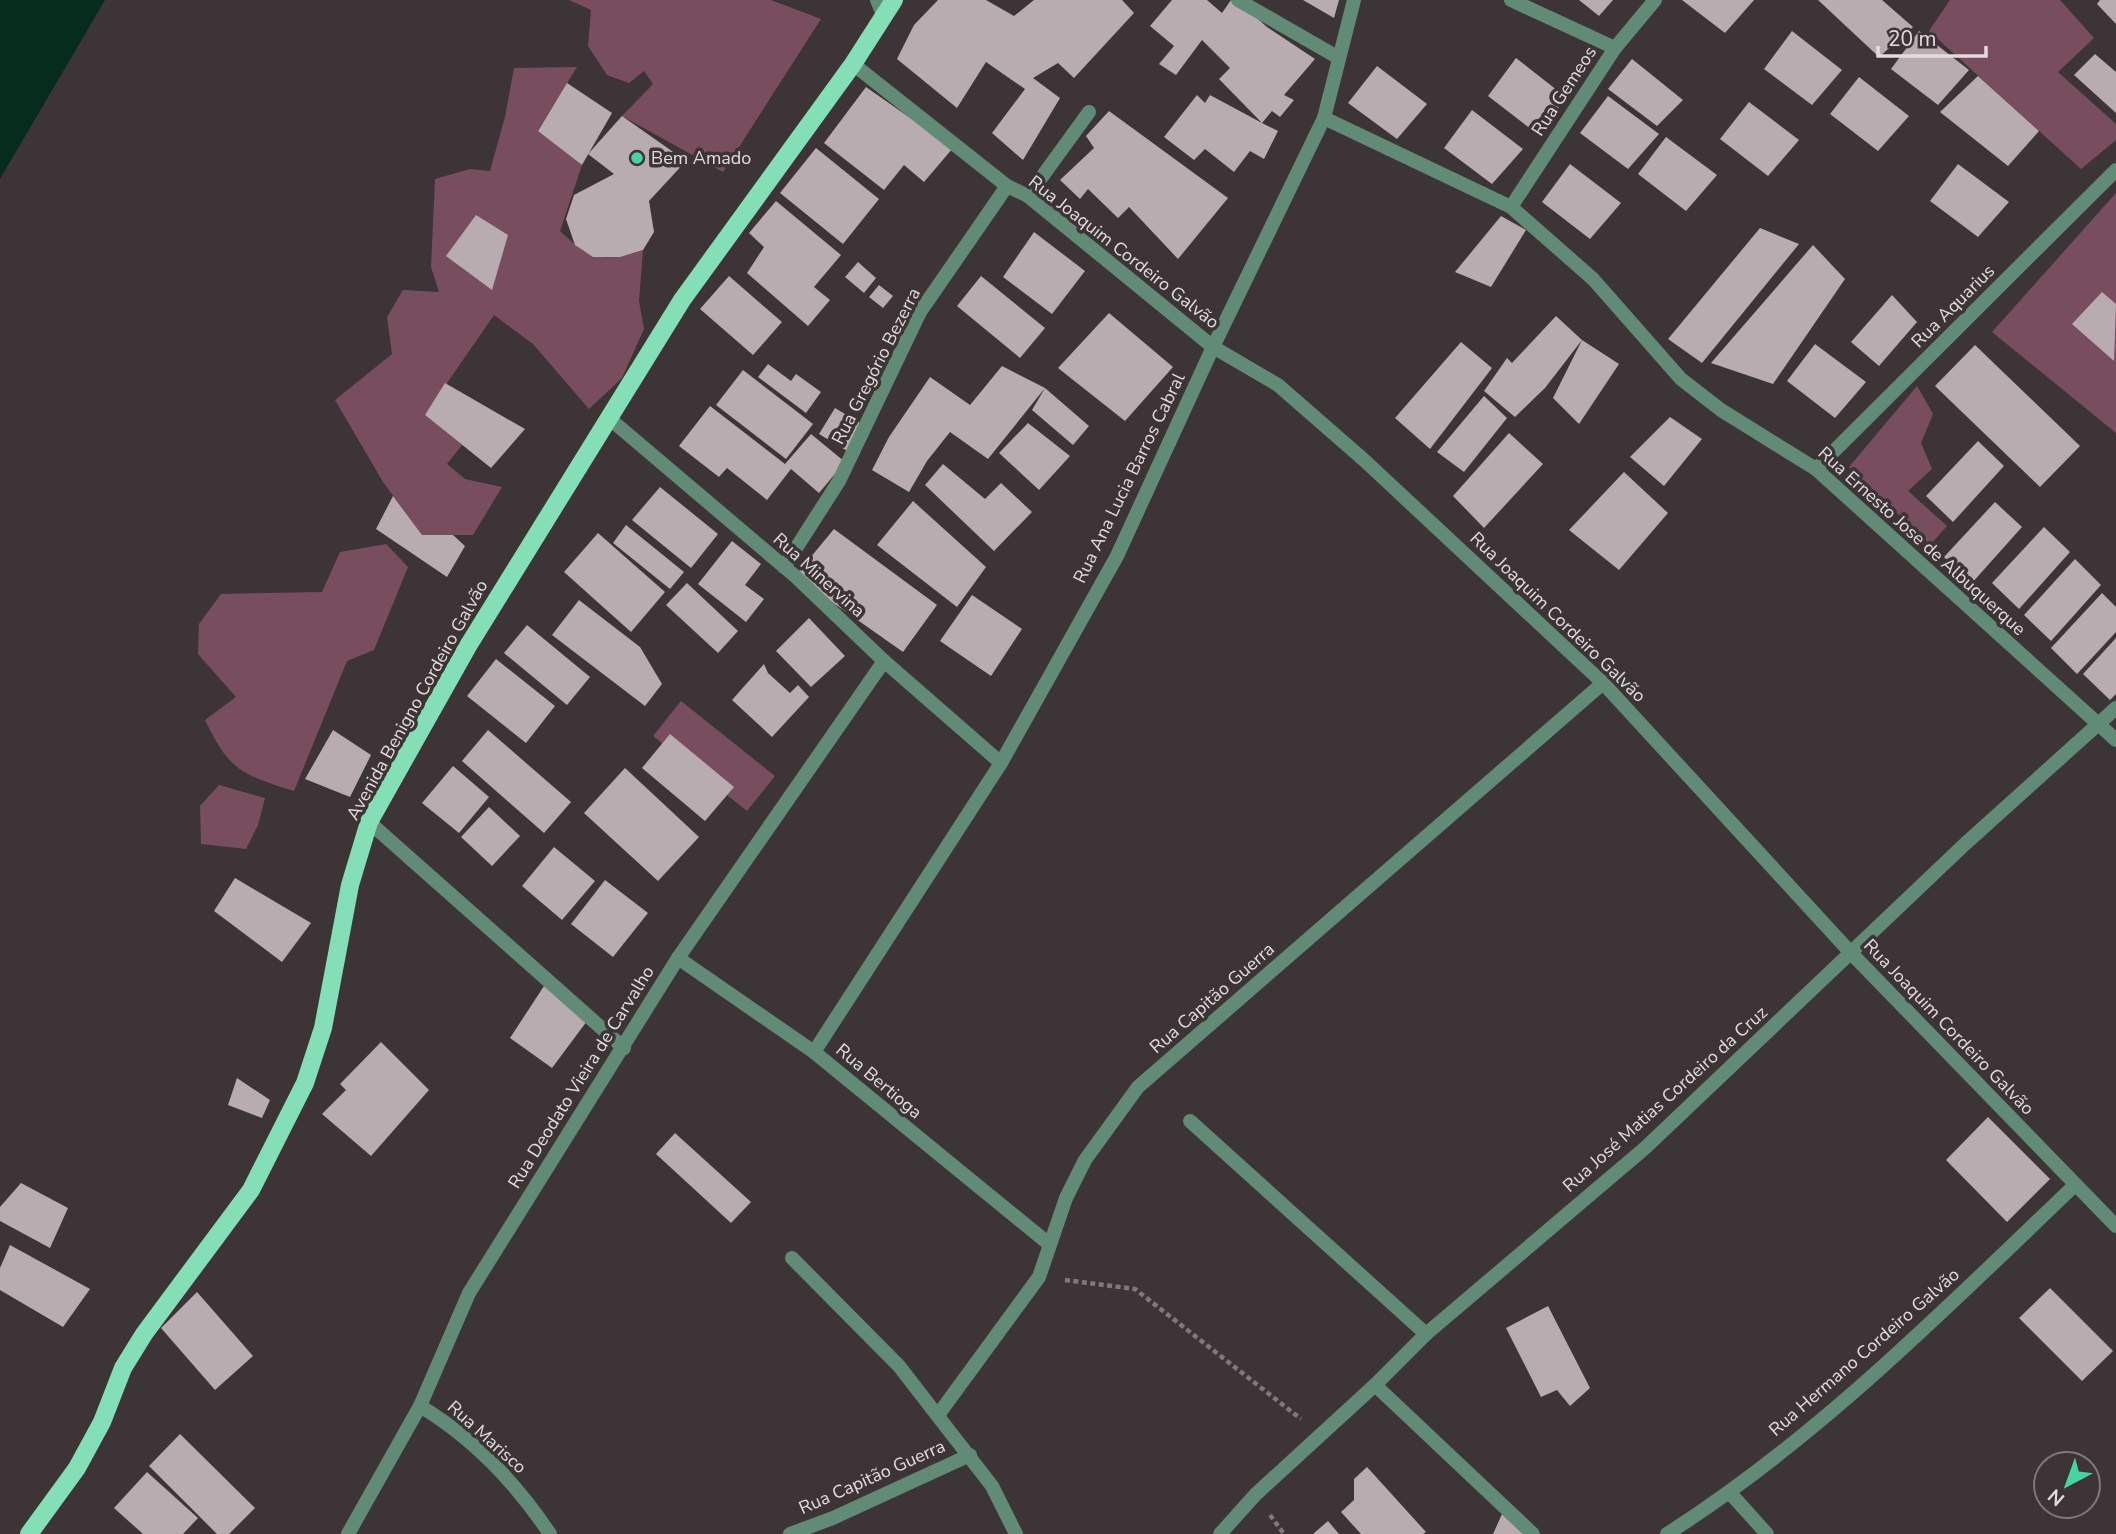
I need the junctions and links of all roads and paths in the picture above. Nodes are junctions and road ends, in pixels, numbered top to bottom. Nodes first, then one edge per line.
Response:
1 (894, 0) edge
2 (1238, 0) edge
3 (1354, 0) edge
4 (1511, 0) edge
5 (1655, 0) edge
6 (880, 8) edge
7 (1615, 47) junction
8 (1339, 58) junction
9 (853, 64) junction
10 (1090, 112) dead end
11 (1324, 118) junction
12 (2116, 170) edge
13 (1007, 186) junction
14 (1028, 197) junction
15 (1511, 207) junction
16 (1213, 347) junction
17 (610, 419) junction
18 (1816, 468) junction
19 (784, 568) junction
20 (884, 661) junction
21 (1603, 683) junction
22 (2116, 709) edge
23 (2100, 726) junction
24 (2116, 740) edge
25 (1001, 763) junction
26 (369, 822) junction
27 (1851, 953) junction
28 (678, 958) junction
29 (624, 1048) junction
30 (814, 1052) junction
31 (1190, 1121) dead end
32 (2075, 1185) junction
33 (2116, 1226) edge
34 (1049, 1244) junction
35 (792, 1258) dead end
36 (1040, 1277) junction
37 (1426, 1334) junction
38 (1376, 1385) junction
39 (420, 1406) junction
40 (938, 1415) junction
41 (1321, 1434) junction
42 (970, 1455) junction
43 (1731, 1494) junction
44 (29, 1534) edge
45 (348, 1534) edge
46 (550, 1534) edge
47 (789, 1534) edge
48 (1016, 1534) edge
49 (1220, 1534) edge
50 (1533, 1534) edge
51 (1667, 1534) edge
52 (1767, 1534) edge

1 - 6 main road, Avenida Benigno Cordeiro Galvão
2 - 8 street
3 - 8 street, Rua Ana Lucia Barros Cabral
4 - 7 street
5 - 7 street, Rua Gemeos
6 - 9 main road, Avenida Benigno Cordeiro Galvão
7 - 15 street, Rua Gemeos
8 - 11 street, Rua Ana Lucia Barros Cabral
9 - 13 street, Rua Joaquim Cordeiro Galvão
9 - 17 main road, Avenida Benigno Cordeiro Galvão
10 - 14 street
11 - 15 street, Rua Ernesto Jose de Albuquerque
11 - 16 street, Rua Ana Lucia Barros Cabral
12 - 18 street, Rua Aquarius
13 - 14 street, Rua Joaquim Cordeiro Galvão
13 - 19 street, Rua Gregório Bezerra
14 - 16 street, Rua Joaquim Cordeiro Galvão
15 - 18 street, Rua Ernesto Jose de Albuquerque
16 - 21 street, Rua Joaquim Cordeiro Galvão
16 - 25 street, Rua Ana Lucia Barros Cabral
17 - 19 street, Rua Minervina
17 - 26 main road, Avenida Benigno Cordeiro Galvão
18 - 23 street, Rua Ernesto Jose de Albuquerque
19 - 20 street, Rua Minervina
20 - 25 street, Rua Minervina
20 - 28 street, Rua Deodato Vieira de Carvalho
21 - 27 street, Rua Joaquim Cordeiro Galvão
21 - 34 street, Rua Capitão Guerra
22 - 23 street, Rua José Matias Cordeiro da Cruz
23 - 24 street, Rua Ernesto Jose de Albuquerque
23 - 27 street, Rua José Matias Cordeiro da Cruz
25 - 30 street, Rua Ana Lucia Barros Cabral
26 - 29 street
26 - 44 main road, Avenida Benigno Cordeiro Galvão
27 - 32 street, Rua Joaquim Cordeiro Galvão
27 - 37 street, Rua José Matias Cordeiro da Cruz
28 - 29 street, Rua Deodato Vieira de Carvalho
28 - 30 street, Rua Bertioga
29 - 39 street, Rua Deodato Vieira de Carvalho
30 - 34 street, Rua Bertioga
31 - 37 street
32 - 33 street, Rua Joaquim Cordeiro Galvão
32 - 43 street, Rua Hermano Cordeiro Galvão
34 - 36 street, Rua Capitão Guerra
35 - 40 street
36 - 40 street, Rua Capitão Guerra
36 - 41 path
37 - 38 street, Rua José Matias Cordeiro da Cruz
38 - 41 street, Rua José Matias Cordeiro da Cruz
38 - 50 street
39 - 45 street, Rua Deodato Vieira de Carvalho
39 - 46 street, Rua Marisco
40 - 42 street
41 - 49 street, Rua José Matias Cordeiro da Cruz
42 - 47 street, Rua Capitão Guerra
42 - 48 street
43 - 51 street, Rua Hermano Cordeiro Galvão
43 - 52 street

